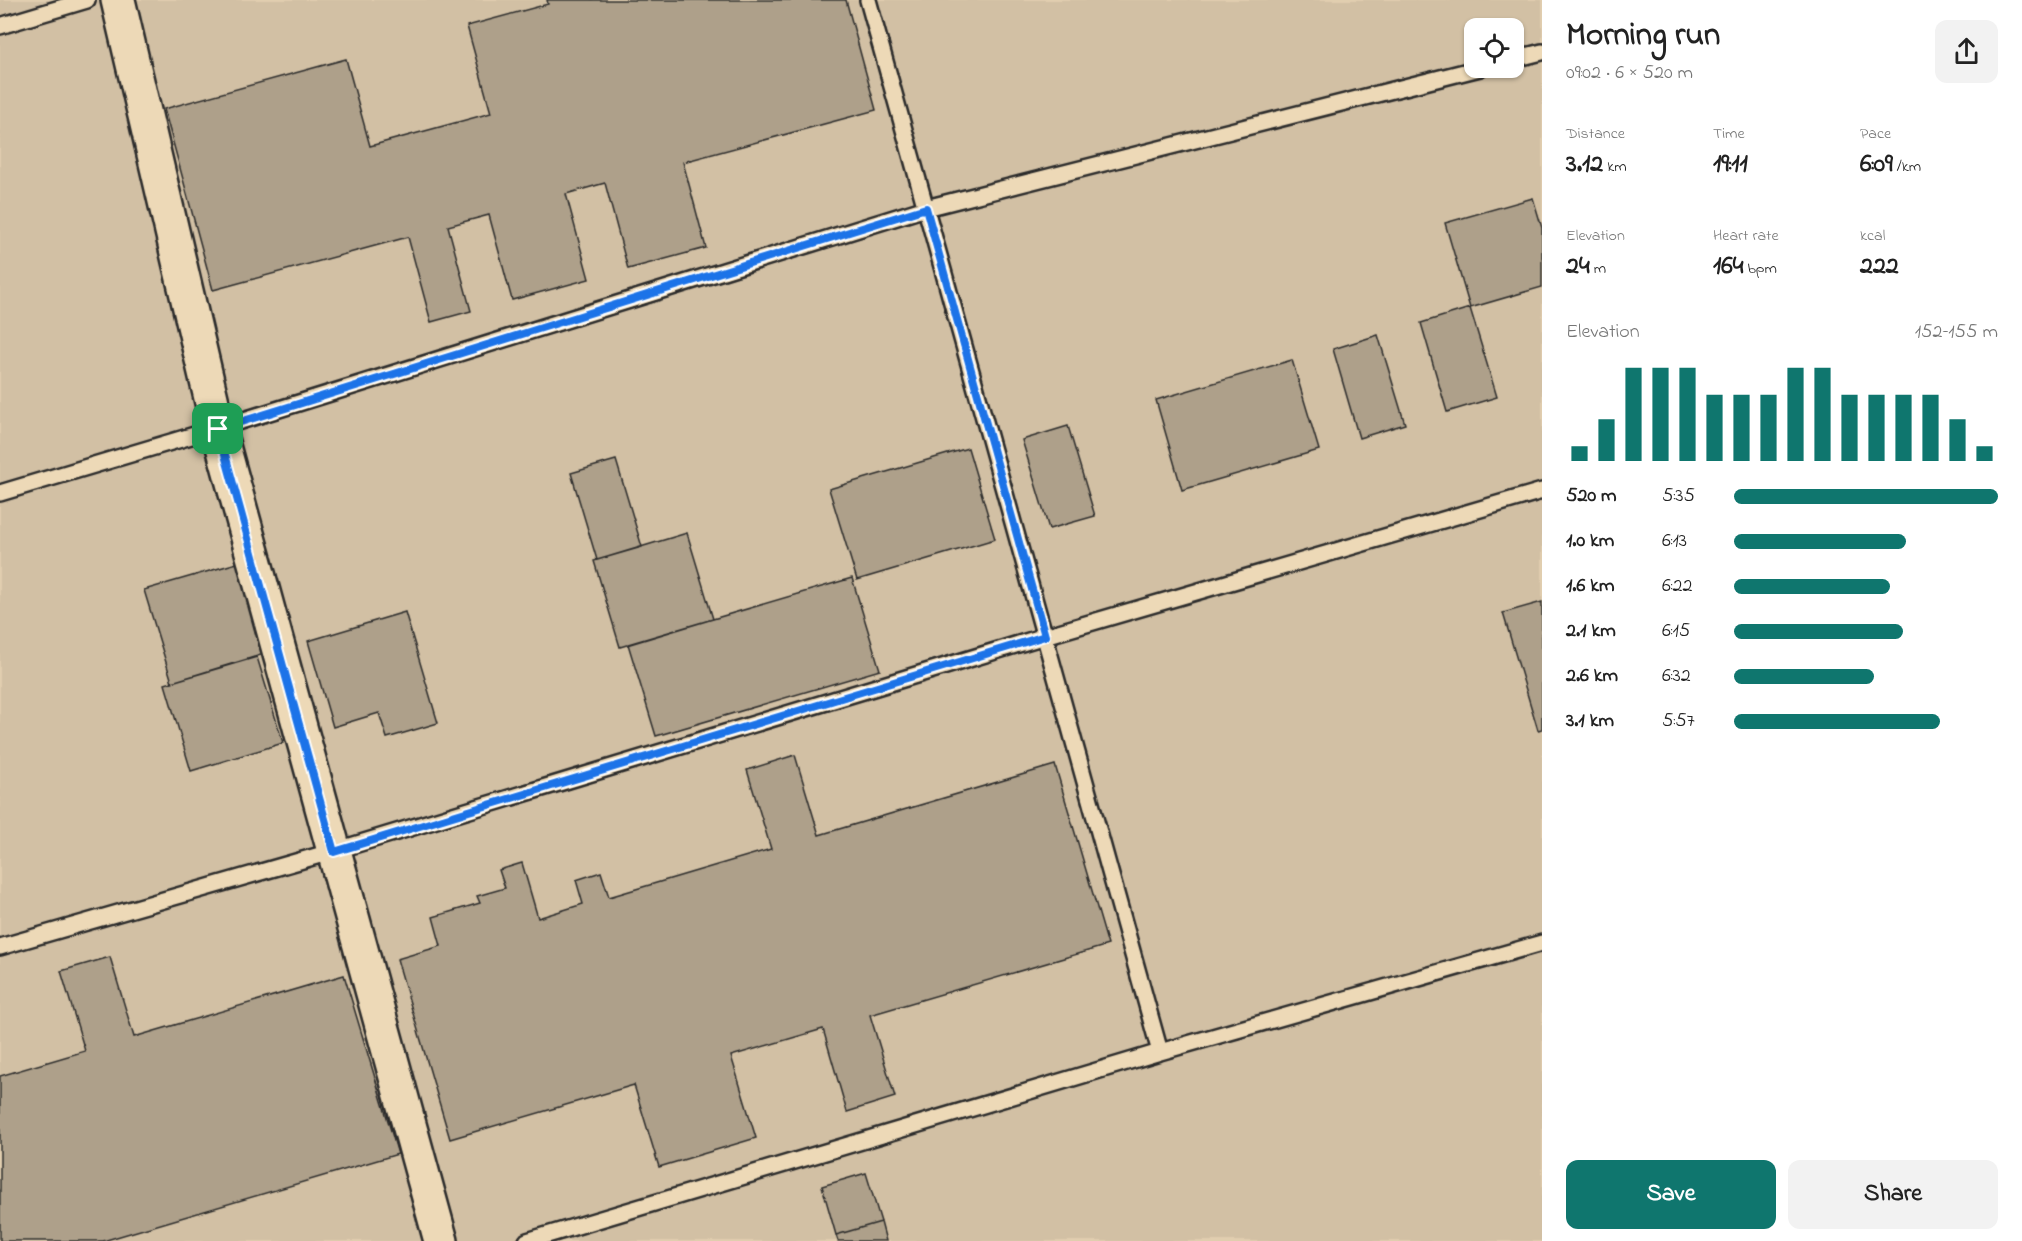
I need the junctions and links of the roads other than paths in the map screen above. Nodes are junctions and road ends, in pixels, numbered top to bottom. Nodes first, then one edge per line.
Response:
1 (87, 0) edge
2 (118, 0) edge
3 (868, 0) edge
4 (0, 26) edge
5 (1542, 52) edge
6 (1524, 56) edge
7 (1464, 72) edge
8 (926, 208) junction
9 (218, 429) junction
10 (1542, 491) edge
11 (0, 493) edge
12 (1045, 636) junction
13 (334, 852) junction
14 (1542, 943) edge
15 (0, 946) edge
16 (1160, 1052) junction
17 (441, 1241) edge
18 (527, 1241) edge

1 - 4 lane
2 - 9 street
3 - 8 lane
5 - 6 lane
7 - 8 lane
8 - 9 lane
8 - 12 lane
9 - 11 lane
9 - 13 street
10 - 12 lane
12 - 13 lane
12 - 16 lane
13 - 15 lane
13 - 17 street
14 - 16 lane
16 - 18 lane

